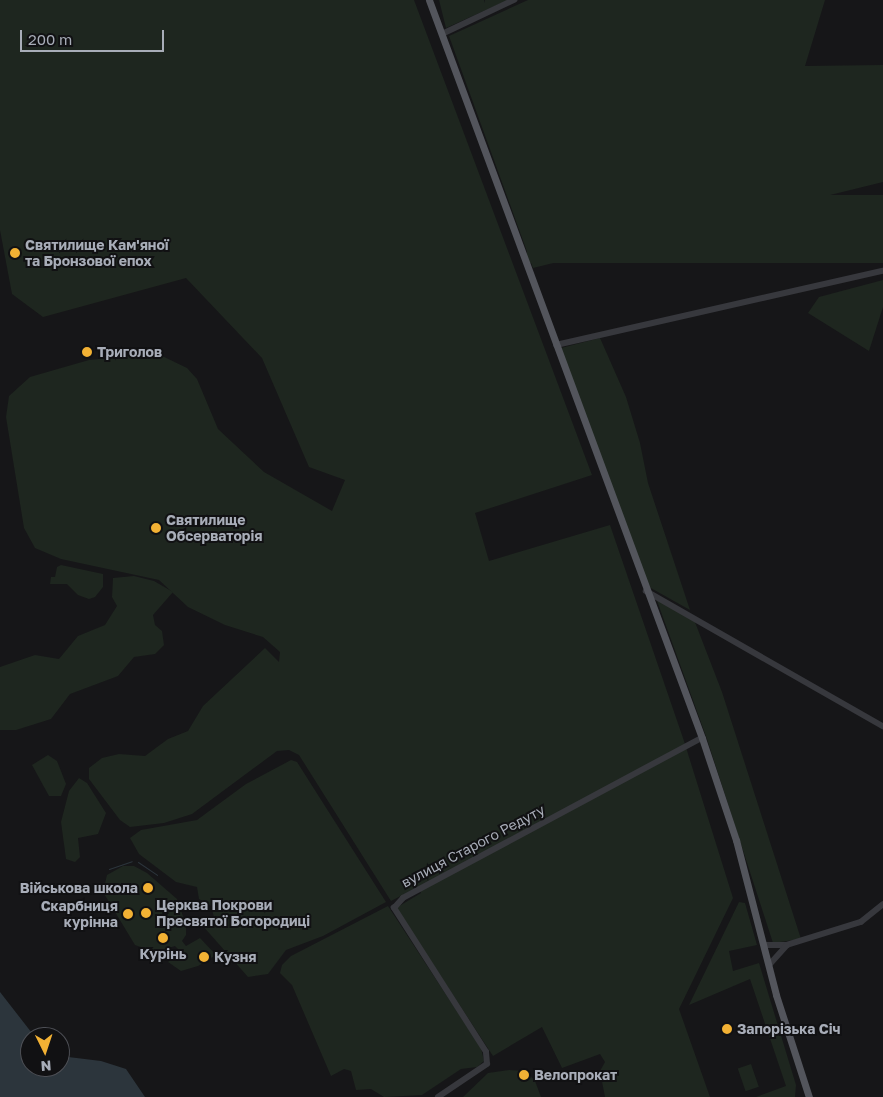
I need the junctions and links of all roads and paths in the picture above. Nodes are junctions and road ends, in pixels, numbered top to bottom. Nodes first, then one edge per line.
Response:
1 (428, 0) edge
2 (514, 0) edge
3 (442, 34) junction
4 (883, 271) edge
5 (556, 345) junction
6 (646, 591) junction
7 (883, 726) edge
8 (702, 738) junction
9 (883, 904) edge
10 (766, 945) junction
11 (787, 945) junction
12 (770, 964) junction
13 (438, 1097) edge
14 (809, 1097) edge

1 - 3 main road
2 - 3 street
3 - 5 main road
4 - 5 street
5 - 6 main road
6 - 7 street
6 - 8 main road
8 - 10 main road
8 - 13 street, вулиця Старого Редуту
9 - 11 street
10 - 11 street
10 - 12 main road
11 - 12 street
12 - 14 main road

